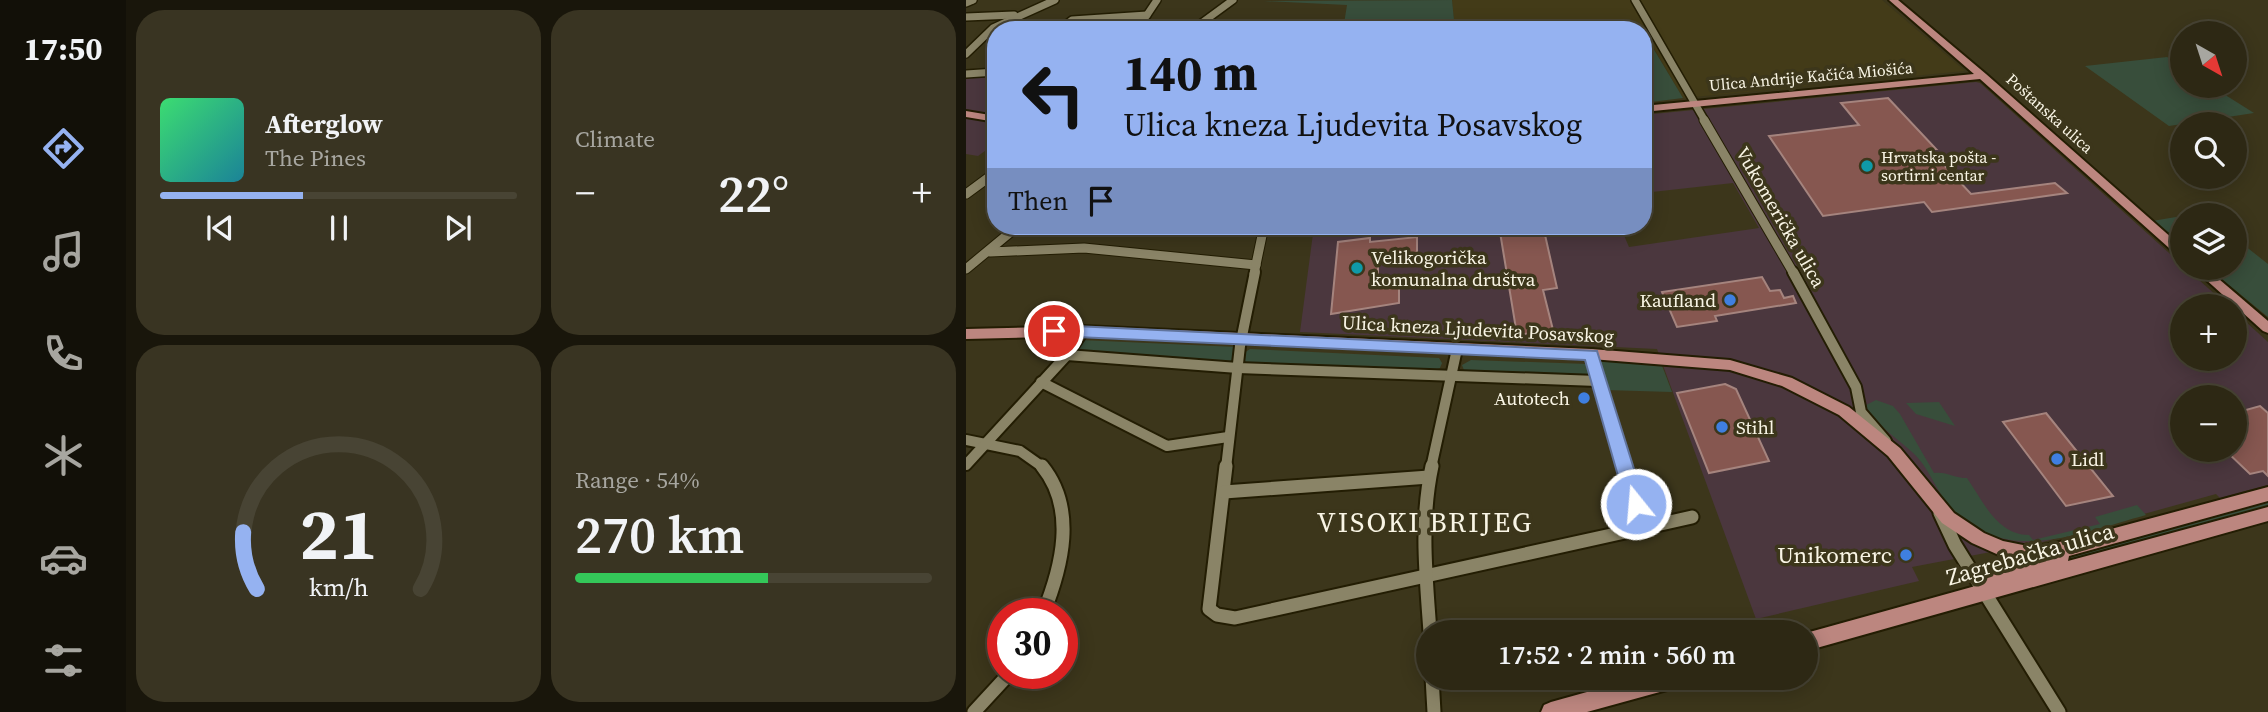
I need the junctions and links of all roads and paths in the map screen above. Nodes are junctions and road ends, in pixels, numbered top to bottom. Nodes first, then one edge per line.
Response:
1 (973, 0) edge
2 (1055, 0) edge
3 (1157, 0) edge
4 (1233, 0) edge
5 (1635, 0) edge
6 (1893, 0) edge
7 (966, 3) edge
8 (1020, 15) junction
9 (1147, 15) junction
10 (966, 17) edge
11 (1008, 21) edge
12 (1071, 21) edge
13 (1143, 21) edge
14 (1205, 21) edge
15 (1647, 21) edge
16 (1652, 30) edge
17 (987, 34) edge
18 (966, 54) edge
19 (987, 73) edge
20 (966, 74) edge
21 (1983, 76) junction
22 (1694, 103) junction
23 (1652, 108) edge
24 (966, 114) edge
25 (987, 117) edge
26 (987, 178) edge
27 (966, 182) edge
28 (979, 184) junction
29 (966, 194) edge
30 (1008, 235) edge
31 (1262, 235) edge
32 (2170, 242) edge
33 (990, 252) junction
34 (1256, 265) junction
35 (966, 269) edge
36 (2213, 280) edge
37 (2268, 328) edge
38 (1083, 331) junction
39 (966, 334) edge
40 (1242, 339) junction
41 (1457, 349) junction
42 (1067, 355) junction
43 (1591, 355) junction
44 (1238, 368) junction
45 (1450, 376) junction
46 (1597, 381) junction
47 (1041, 382) junction
48 (1228, 437) junction
49 (966, 440) edge
50 (987, 442) junction
51 (1894, 452) junction
52 (966, 465) edge
53 (1429, 477) junction
54 (1224, 492) junction
55 (2268, 494) edge
56 (1938, 506) junction
57 (2268, 514) edge
58 (1692, 517) dead end
59 (1643, 528) junction
60 (2107, 538) junction
61 (1427, 578) junction
62 (1985, 592) junction
63 (1049, 598) edge
64 (1429, 620) edge
65 (1818, 639) edge
66 (995, 689) edge
67 (1433, 690) edge
68 (1631, 690) edge
69 (974, 712) edge
70 (1434, 712) edge
71 (1551, 712) edge
72 (2059, 712) edge

1 - 7 street
2 - 8 street
3 - 9 street
4 - 14 street
5 - 15 street, Vukomerička ulica
6 - 21 main road, Poštanska ulica
8 - 10 street
8 - 11 street
9 - 12 street
9 - 13 street
16 - 22 street, Vukomerička ulica
17 - 18 street
19 - 20 street
21 - 22 main road, Ulica Andrije Kačića Miošića
21 - 32 main road, Poštanska ulica
22 - 23 main road, Ulica Andrije Kačića Miošića
22 - 51 street, Vukomerička ulica
24 - 25 main road
26 - 28 street
27 - 28 street
28 - 29 street
30 - 33 street
31 - 34 street
33 - 34 street
33 - 35 street
34 - 40 street
36 - 37 main road
38 - 39 main road, Ulica kneza Ljudevita Posavskog
38 - 40 main road, Ulica kneza Ljudevita Posavskog
38 - 42 street
40 - 41 main road, Ulica kneza Ljudevita Posavskog
40 - 44 street
41 - 43 main road, Ulica kneza Ljudevita Posavskog
41 - 45 street
42 - 44 street
42 - 47 street
43 - 46 street
43 - 51 main road, Ulica kneza Ljudevita Posavskog
44 - 45 street
44 - 48 street
45 - 46 street
45 - 53 street
46 - 59 street
47 - 48 street
47 - 50 street
48 - 54 street
49 - 50 street
50 - 52 street
50 - 63 street
51 - 56 main road, Ulica kneza Ljudevita Posavskog
53 - 54 street
53 - 61 street
54 - 61 street
55 - 60 main road, Zagrebačka ulica
56 - 60 main road, Zagrebačka ulica
56 - 62 street
57 - 62 main road, Zagrebačka ulica
58 - 59 street
59 - 61 street
60 - 62 main road
61 - 64 street
62 - 65 main road, Zagrebačka ulica
62 - 72 street
66 - 69 street
67 - 70 street
68 - 71 main road

